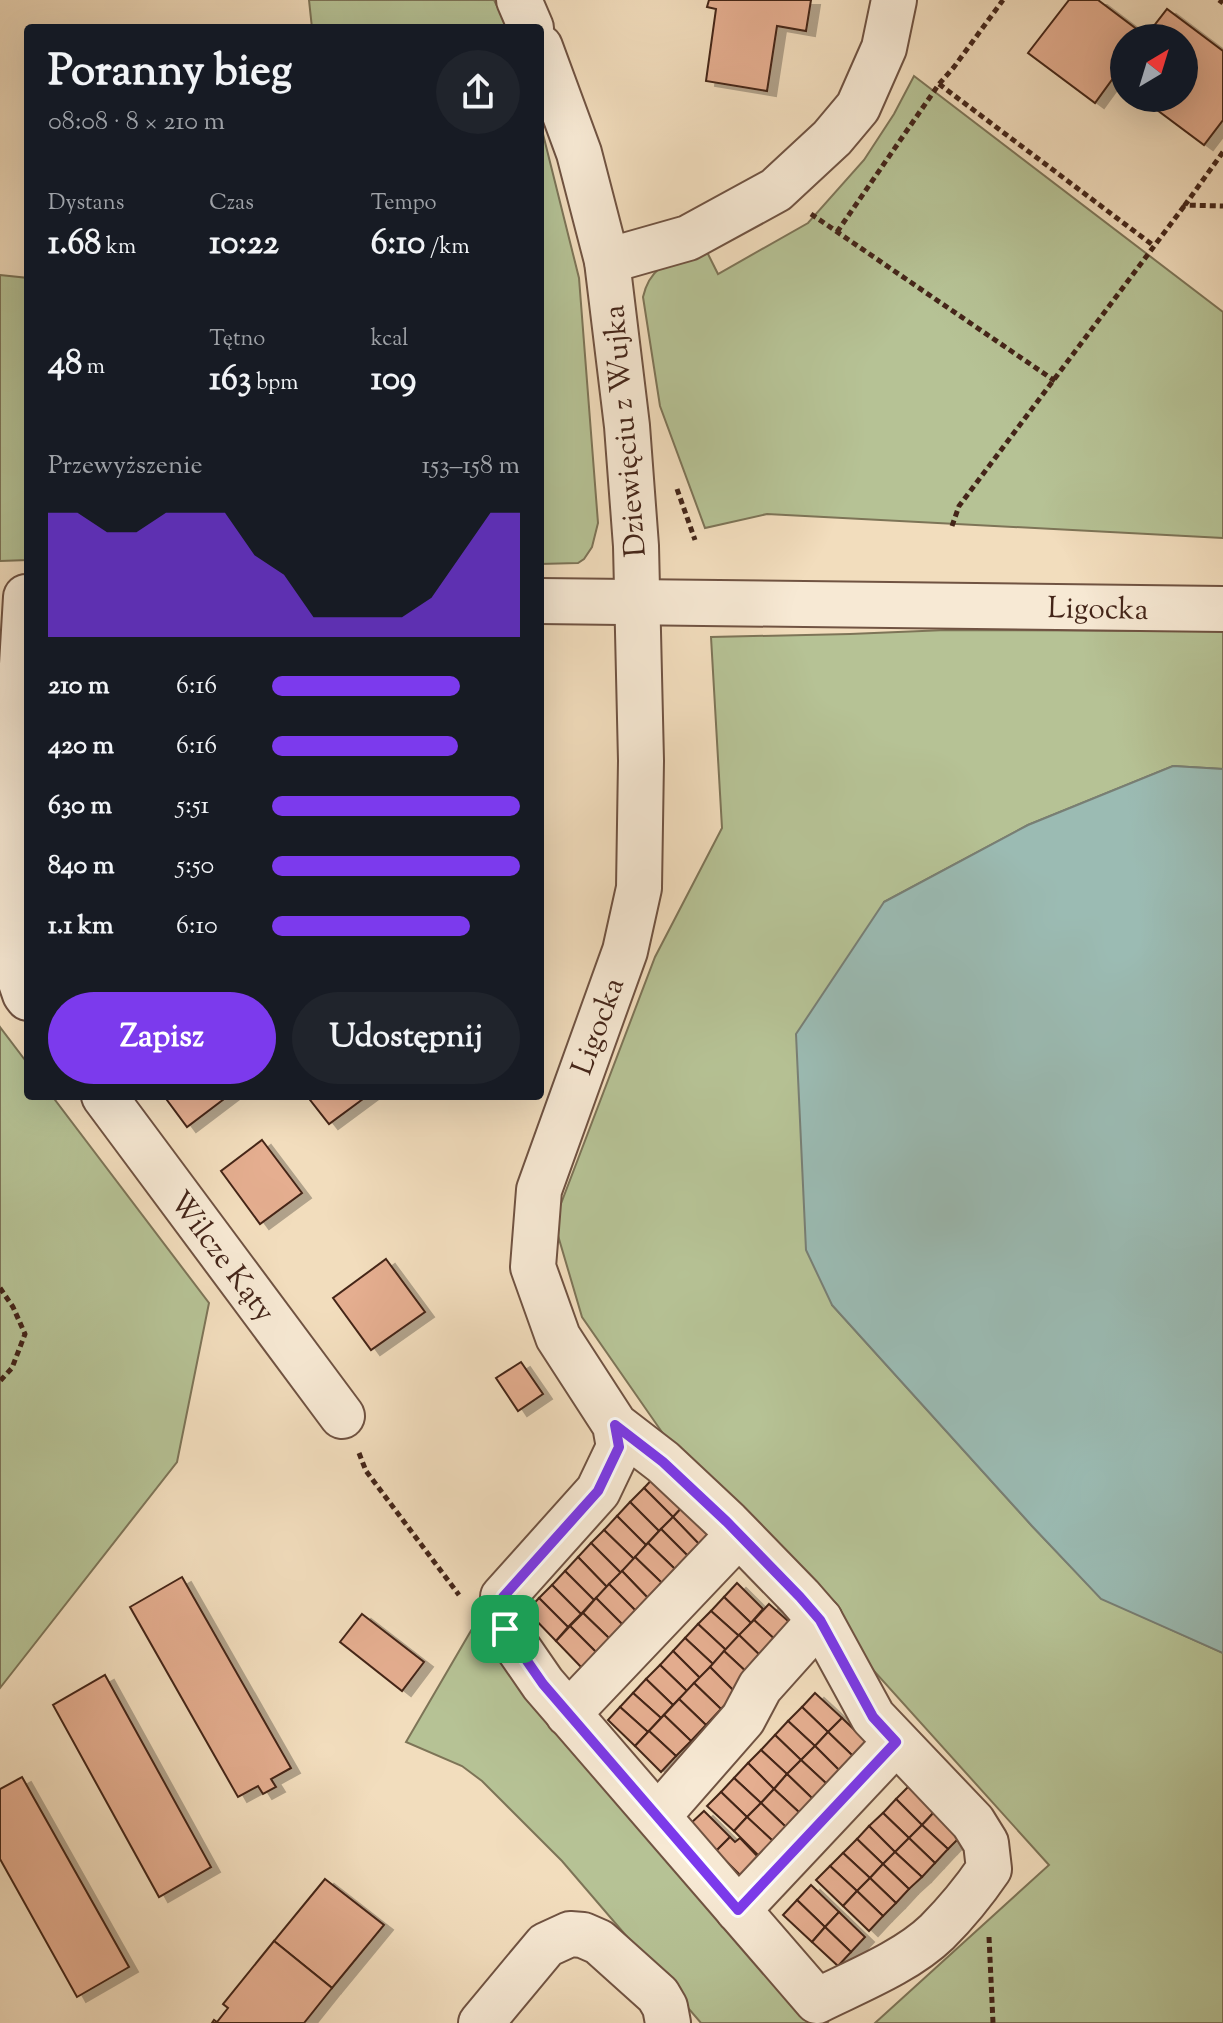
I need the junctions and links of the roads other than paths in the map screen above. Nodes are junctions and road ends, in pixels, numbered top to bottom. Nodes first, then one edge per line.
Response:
1 (519, 0) edge
2 (894, 0) edge
3 (529, 24) edge
4 (544, 58) edge
5 (607, 261) junction
6 (18, 597) edge
7 (544, 601) edge
8 (637, 602) junction
9 (1223, 609) edge
10 (24, 991) edge
11 (107, 1100) edge
12 (342, 1416) road end
13 (615, 1425) junction
14 (738, 1535) junction
15 (820, 1620) junction
16 (568, 1714) junction
17 (896, 1742) junction
18 (658, 1816) junction
19 (738, 1910) junction
20 (481, 2023) edge
21 (668, 2023) edge

1 - 3 street
2 - 5 street, Dziewięciu z Wujka
4 - 5 street, Dziewięciu z Wujka
5 - 8 street, Dziewięciu z Wujka
6 - 10 street
7 - 8 street, Ligocka
8 - 9 street, Ligocka
8 - 13 street, Ligocka
11 - 12 street, Wilcze Kąty
13 - 14 street, Ligocka
13 - 16 street
14 - 15 street, Ligocka
14 - 16 street
15 - 17 street, Ligocka
15 - 18 street
16 - 18 street
17 - 19 street
17 - 19 street, Ligocka
18 - 19 street
20 - 21 street

